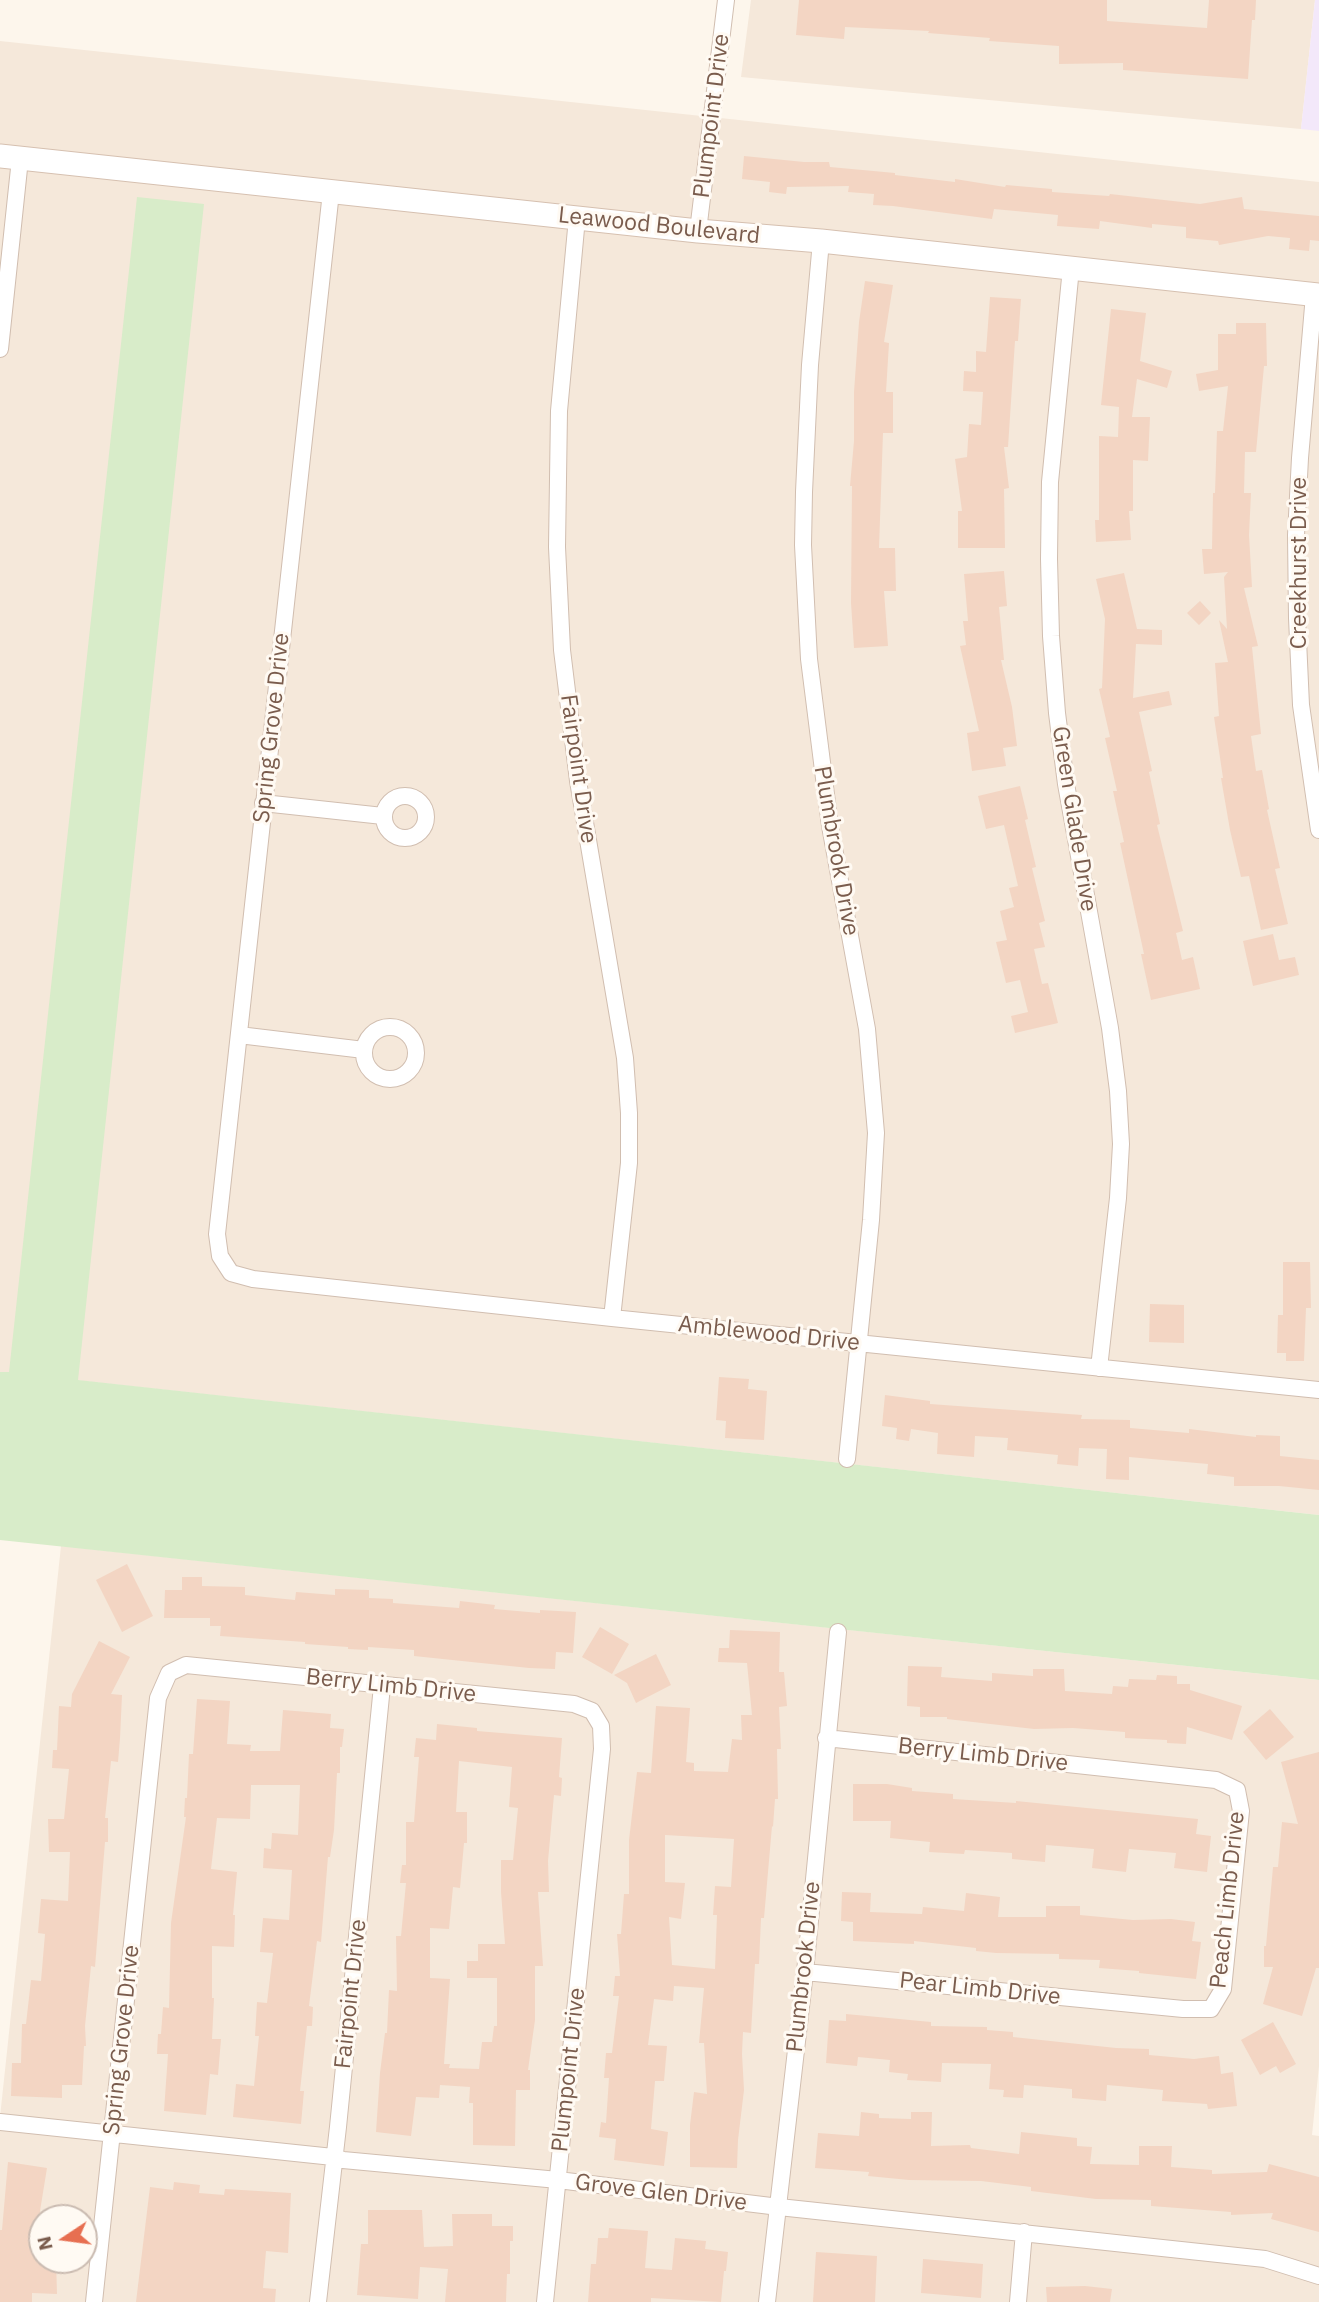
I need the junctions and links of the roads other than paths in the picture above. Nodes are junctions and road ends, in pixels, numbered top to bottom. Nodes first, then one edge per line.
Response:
1 (726, 0) edge
2 (10, 158) edge
3 (331, 192) junction
4 (577, 218) junction
5 (698, 231) junction
6 (821, 241) junction
7 (1071, 268) junction
8 (1317, 295) edge
9 (0, 349) edge
10 (263, 803) junction
11 (383, 816) dead end
12 (1319, 830) edge
13 (239, 1035) junction
14 (364, 1050) dead end
15 (225, 1263) joint
16 (612, 1318) junction
17 (858, 1343) junction
18 (1099, 1368) junction
19 (1319, 1390) edge
20 (847, 1459) dead end
21 (838, 1632) dead end
22 (382, 1686) junction
23 (826, 1738) junction
24 (1140, 1772) joint
25 (149, 1778) joint
26 (593, 1839) joint
27 (805, 1972) junction
28 (1155, 2006) joint
29 (0, 2122) edge
30 (112, 2134) junction
31 (333, 2157) junction
32 (558, 2180) junction
33 (779, 2207) junction
34 (1024, 2232) junction
35 (1319, 2276) edge
36 (94, 2302) edge
37 (318, 2302) edge
38 (545, 2302) edge
39 (767, 2302) edge
40 (1018, 2302) edge

1 - 5 street, Plumpoint Drive
2 - 3 street, Leawood Boulevard
2 - 9 street
3 - 4 street, Leawood Boulevard
3 - 10 street, Spring Grove Drive
4 - 5 street, Leawood Boulevard
4 - 16 street, Fairpoint Drive
5 - 6 street, Leawood Boulevard
6 - 7 street, Leawood Boulevard
6 - 17 street, Plumbrook Drive
7 - 8 street, Leawood Boulevard
7 - 18 street, Green Glade Drive
8 - 12 street, Creekhurst Drive
10 - 11 street
10 - 13 street, Spring Grove Drive
13 - 14 street
13 - 15 street, Spring Grove Drive
15 - 16 street, Amblewood Drive
16 - 17 street, Amblewood Drive
17 - 18 street, Amblewood Drive
17 - 20 street, Plumbrook Drive
18 - 19 street, Amblewood Drive
21 - 23 street, Plumbrook Drive
22 - 25 street, Berry Limb Drive
22 - 26 street, Berry Limb Drive
22 - 31 street, Fairpoint Drive
23 - 24 street, Berry Limb Drive
23 - 27 street, Plumbrook Drive
24 - 28 street, Peach Limb Drive
25 - 30 street, Spring Grove Drive
26 - 32 street, Plumpoint Drive
27 - 28 street, Pear Limb Drive
27 - 33 street, Plumbrook Drive
29 - 30 street, Grove Glen Drive
30 - 31 street, Grove Glen Drive
30 - 36 street, Spring Grove Drive
31 - 32 street, Grove Glen Drive
31 - 37 street, Fairpoint Drive
32 - 33 street, Grove Glen Drive
32 - 38 street, Plumpoint Drive
33 - 34 street, Grove Glen Drive
33 - 39 street, Plumbrook Drive
34 - 35 street, Grove Glen Drive
34 - 40 street

